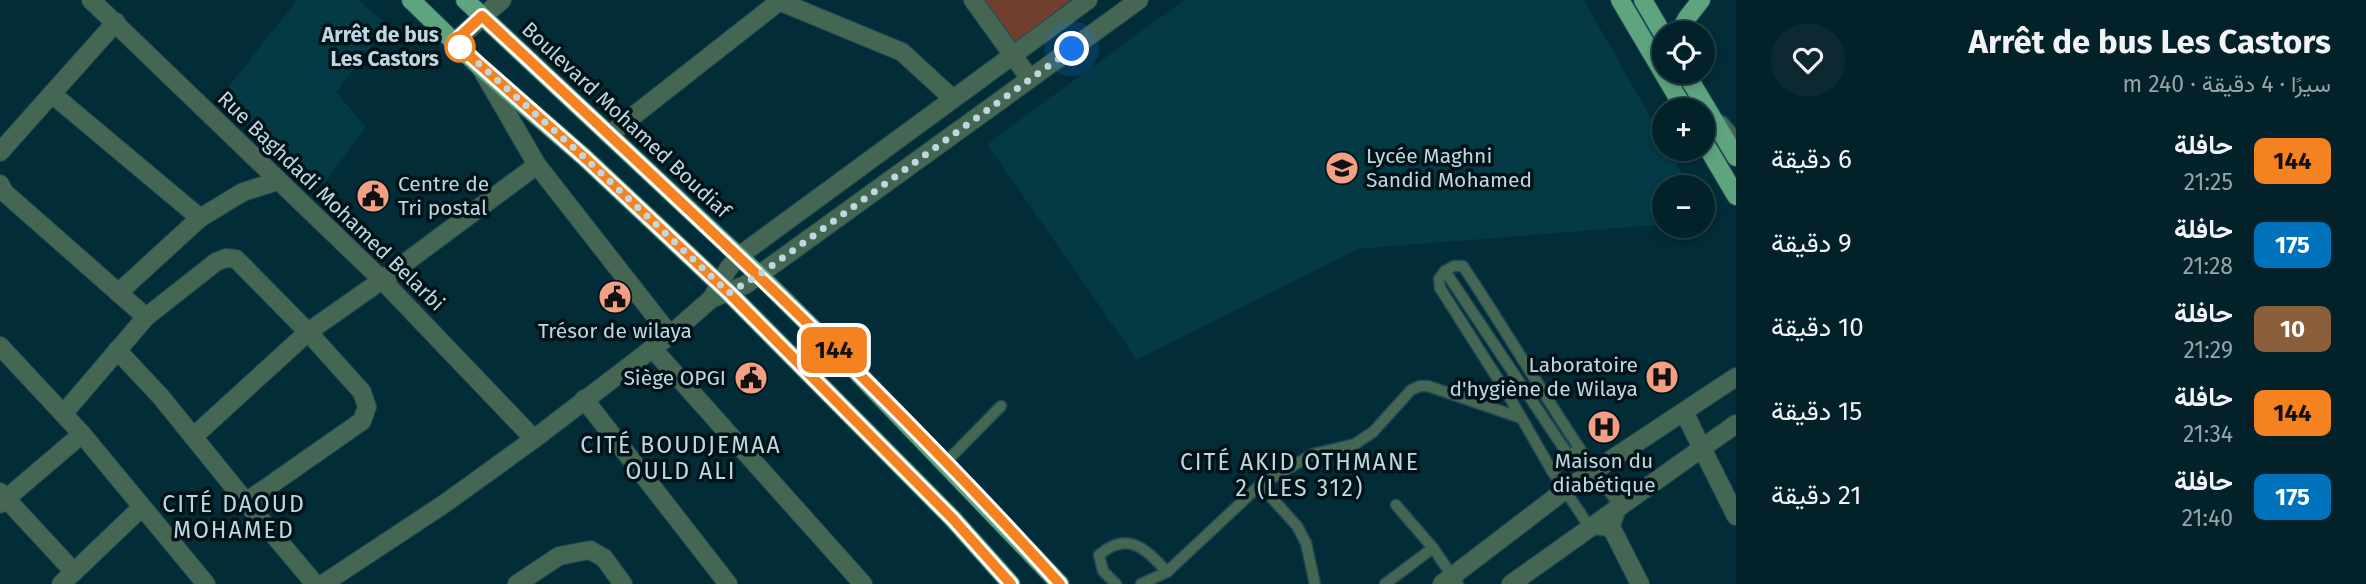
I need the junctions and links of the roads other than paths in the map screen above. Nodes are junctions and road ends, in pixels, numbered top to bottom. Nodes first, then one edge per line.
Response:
1 (91, 0) edge
2 (411, 0) edge
3 (465, 0) edge
4 (502, 0) edge
5 (779, 0) edge
6 (973, 0) edge
7 (1087, 0) edge
8 (1620, 0) edge
9 (1643, 0) edge
10 (1701, 0) edge
11 (1135, 1) edge
12 (482, 16) junction
13 (1655, 21) edge
14 (1685, 21) edge
15 (116, 22) junction
16 (454, 42) junction
17 (1012, 54) junction
18 (480, 66) junction
19 (1030, 79) junction
20 (1693, 84) edge
21 (1694, 84) edge
22 (52, 94) junction
23 (952, 98) junction
24 (1678, 98) edge
25 (609, 135) junction
26 (1736, 137) edge
27 (0, 152) edge
28 (1736, 157) edge
29 (1715, 160) edge
30 (537, 165) junction
31 (278, 181) junction
32 (0, 184) edge
33 (1736, 196) edge
34 (201, 218) junction
35 (779, 226) junction
36 (797, 247) junction
37 (739, 256) junction
38 (1445, 271) junction
39 (759, 275) junction
40 (382, 281) junction
41 (720, 291) junction
42 (118, 293) junction
43 (146, 317) junction
44 (308, 332) junction
45 (670, 335) junction
46 (0, 346) edge
47 (652, 348) junction
48 (117, 350) junction
49 (1736, 377) edge
50 (584, 399) junction
51 (1001, 406) dead end
52 (1685, 412) junction
53 (64, 413) junction
54 (1521, 418) junction
55 (1736, 424) edge
56 (82, 434) junction
57 (193, 438) junction
58 (534, 439) junction
59 (1703, 448) junction
60 (1574, 453) junction
61 (945, 463) junction
62 (1552, 471) junction
63 (1593, 471) junction
64 (1260, 485) junction
65 (1565, 490) junction
66 (2, 498) edge
67 (246, 502) junction
68 (1396, 505) dead end
69 (142, 507) junction
70 (1620, 508) junction
71 (1736, 516) edge
72 (1591, 529) junction
73 (1613, 531) junction
74 (1433, 548) junction
75 (1167, 572) junction
76 (67, 578) edge
77 (1451, 581) edge
78 (206, 584) edge
79 (315, 584) edge
80 (323, 584) edge
81 (517, 584) edge
82 (623, 584) edge
83 (729, 584) edge
84 (863, 584) edge
85 (1011, 584) edge
86 (1060, 584) edge
87 (1116, 584) edge
88 (1140, 584) edge
89 (1315, 584) edge
90 (1385, 584) edge
91 (1511, 584) edge
92 (1640, 584) edge

1 - 15 street, Rue Baghdadi Mohamed Belarbi
2 - 16 main road
3 - 12 main road, Boulevard Mohamed Boudiaf
4 - 12 street
5 - 23 street
5 - 25 street
6 - 17 street
7 - 17 street
8 - 24 main road
9 - 13 main road
10 - 14 main road
11 - 19 street
12 - 16 street
12 - 25 main road, Boulevard Mohamed Boudiaf
15 - 22 street
15 - 31 street, Rue Baghdadi Mohamed Belarbi
16 - 18 main road
17 - 19 street
17 - 23 street
18 - 30 street
18 - 41 main road
19 - 36 street
20 - 28 main road
21 - 26 lane
22 - 27 street
22 - 34 street
23 - 35 street
25 - 37 main road, Boulevard Mohamed Boudiaf
29 - 33 main road
30 - 40 street
30 - 45 street
31 - 34 street
31 - 40 street, Rue Baghdadi Mohamed Belarbi
32 - 42 street
34 - 42 street
35 - 36 street
35 - 37 street
36 - 39 street
37 - 39 main road, Boulevard Mohamed Boudiaf
37 - 41 street
38 - 54 lane
38 - 60 lane
38 - 60 lane
39 - 41 street
39 - 61 main road, Boulevard Mohamed Boudiaf
40 - 44 street
40 - 58 street, Rue Baghdadi Mohamed Belarbi
41 - 45 street
41 - 85 main road
42 - 43 street
43 - 44 street
43 - 48 street
44 - 57 street
44 - 67 street
45 - 47 street
46 - 53 street
47 - 50 street
47 - 84 street
48 - 53 street
48 - 57 street
49 - 52 street
50 - 58 street
50 - 83 street
51 - 61 lane
52 - 59 street
52 - 63 street
53 - 56 street
54 - 62 lane
54 - 64 lane
55 - 59 street
56 - 66 street
56 - 69 street
57 - 67 street
58 - 80 street
59 - 70 street
59 - 71 street
60 - 62 lane
60 - 63 lane
61 - 86 main road, Boulevard Mohamed Boudiaf
62 - 65 lane
63 - 65 street
63 - 70 lane
64 - 75 lane
64 - 89 lane
65 - 72 lane
65 - 77 street
66 - 76 street
67 - 79 street
68 - 74 lane
69 - 76 street
69 - 78 street
70 - 72 street
70 - 73 lane
72 - 73 lane
72 - 91 street
73 - 92 street
74 - 77 lane
74 - 90 lane
75 - 87 lane
75 - 88 lane
81 - 82 street

